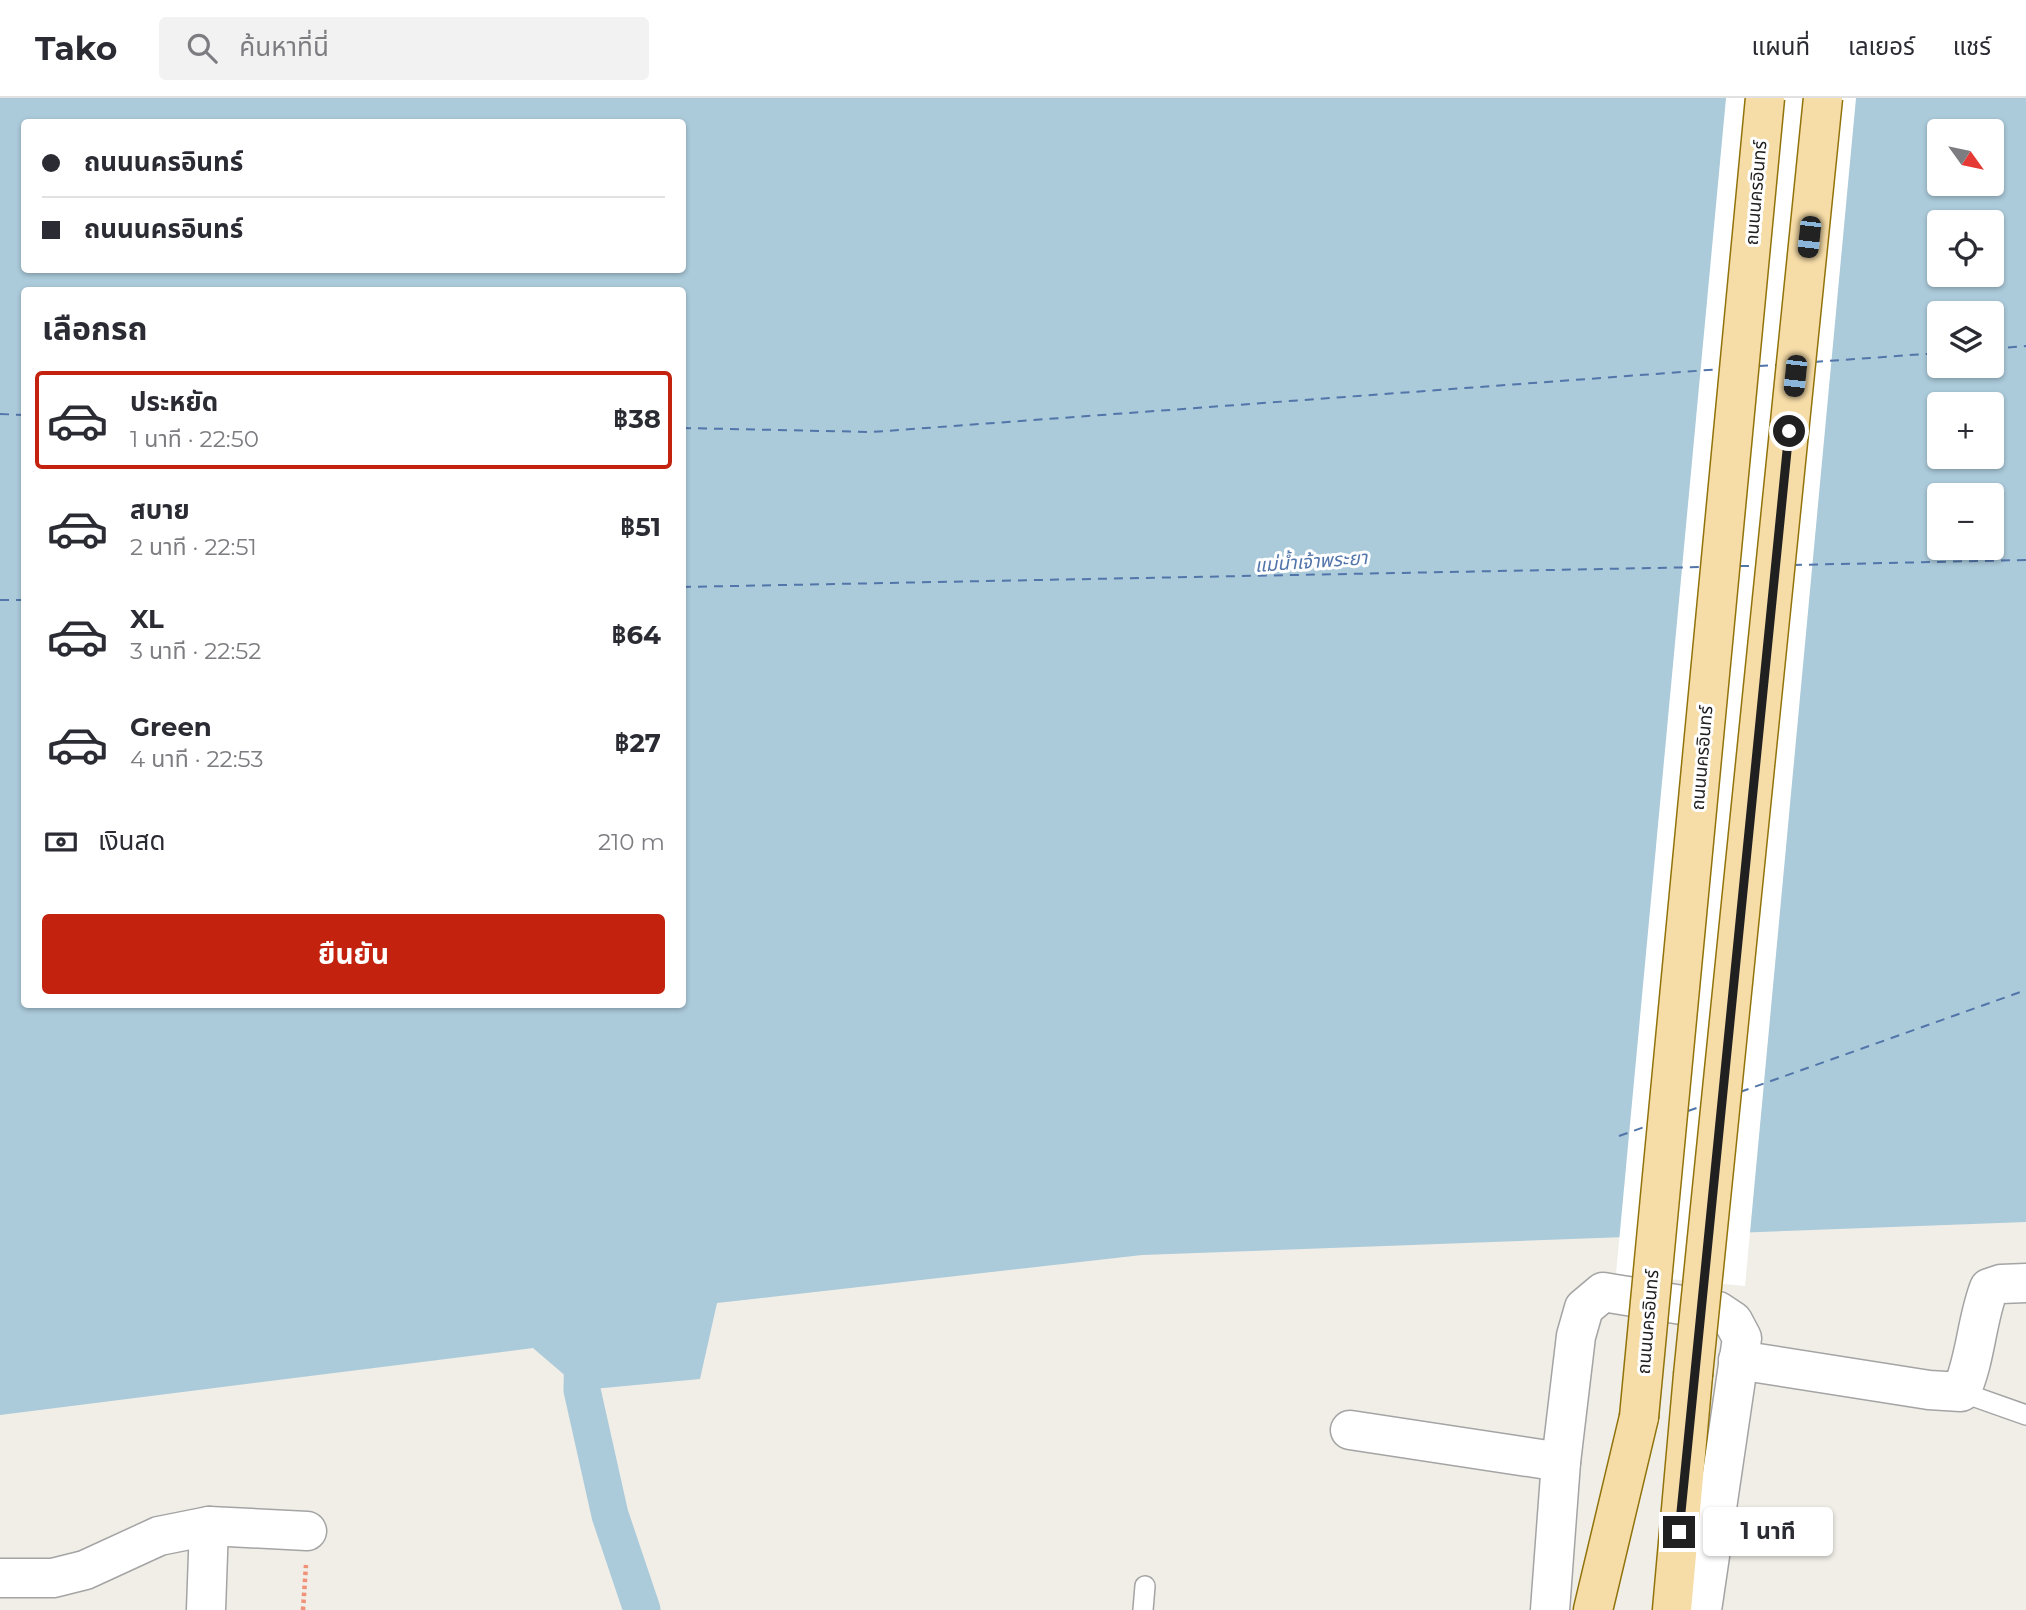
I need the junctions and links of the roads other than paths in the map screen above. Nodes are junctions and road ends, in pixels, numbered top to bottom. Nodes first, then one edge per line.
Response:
1 (1765, 98) edge
2 (1823, 98) edge
3 (2026, 1283) edge
4 (1738, 1360) junction
5 (1693, 1375) junction
6 (1961, 1392) junction
7 (2026, 1415) edge
8 (1639, 1418) junction
9 (1350, 1430) dead end
10 (1561, 1462) junction
11 (209, 1526) junction
12 (307, 1531) dead end
13 (0, 1578) edge
14 (1145, 1586) dead end
15 (206, 1610) edge
16 (1143, 1610) edge
17 (1550, 1610) edge
18 (1593, 1610) edge
19 (1615, 1610) edge
20 (1672, 1610) edge
21 (1695, 1610) edge
22 (1702, 1610) edge

1 - 8 main road, ถนนนครอินทร์, bridge
2 - 5 main road, bridge
3 - 6 street
4 - 6 street
4 - 10 street
4 - 22 street
5 - 20 main road
5 - 21 main road
6 - 7 lane
8 - 18 main road, ถนนนครอินทร์
8 - 19 main road, ถนนนครอินทร์
9 - 10 street
10 - 17 street
11 - 12 street
11 - 13 street
11 - 15 street
14 - 16 lane

